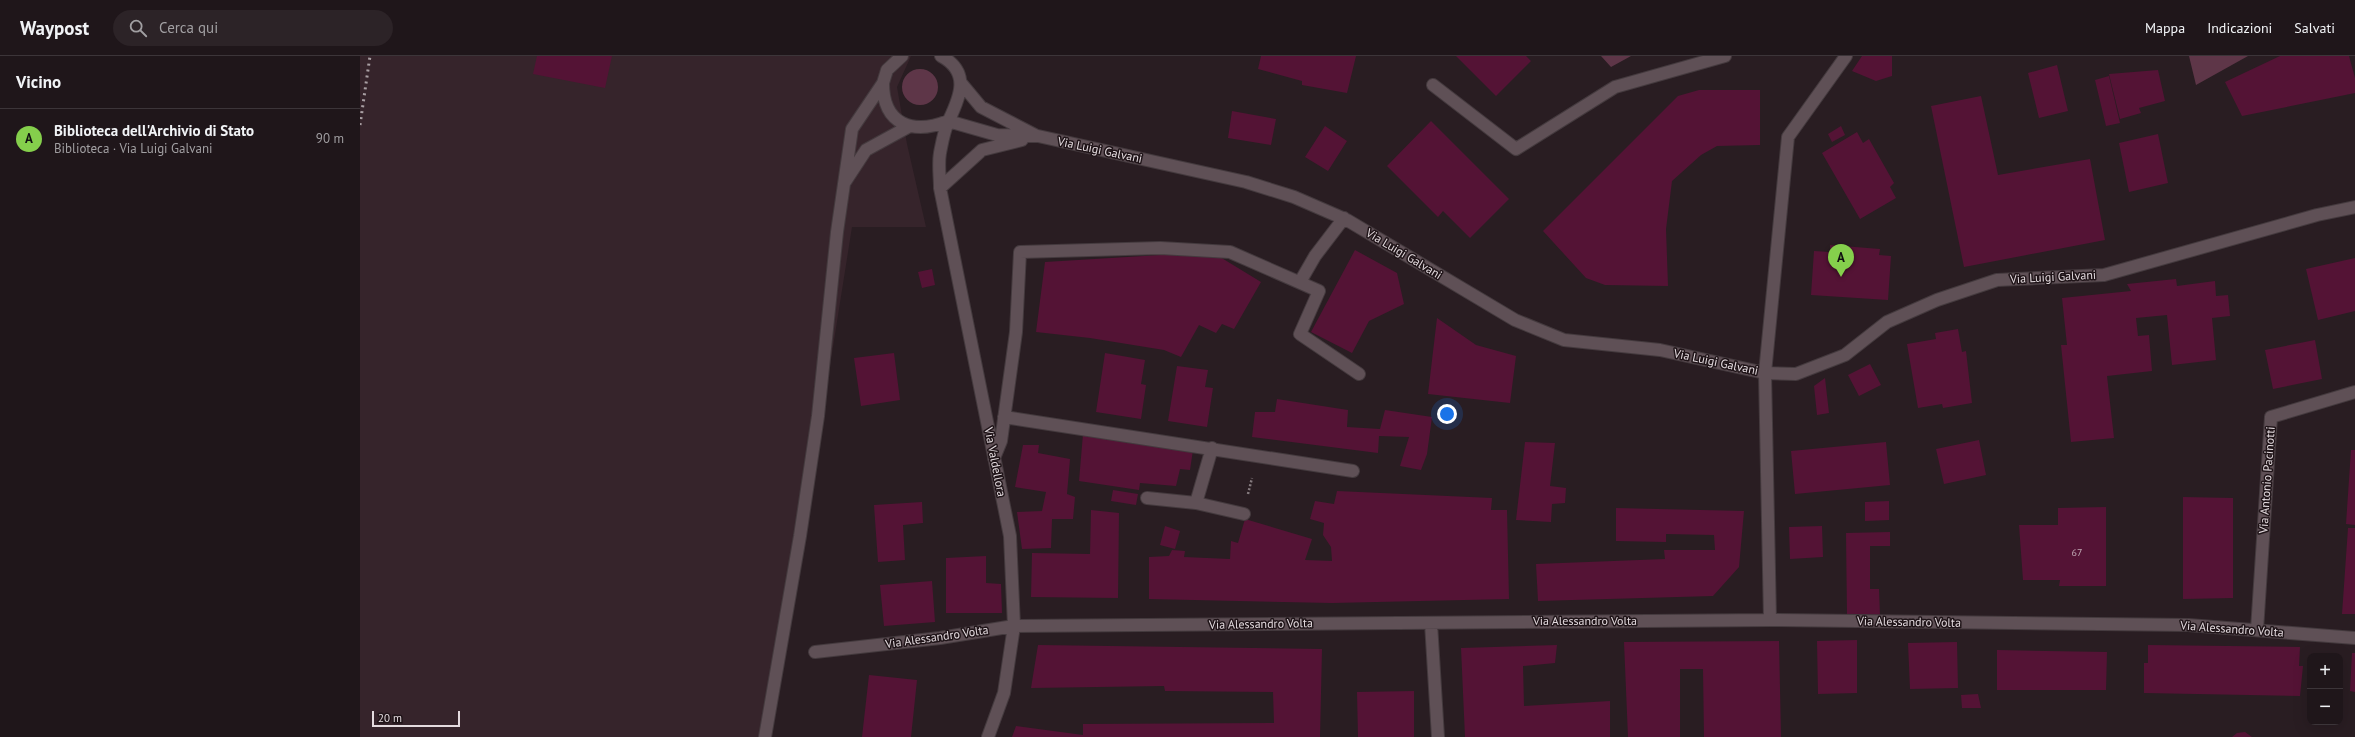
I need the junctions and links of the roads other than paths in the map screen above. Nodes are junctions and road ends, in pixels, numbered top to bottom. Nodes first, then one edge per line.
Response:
1 (902, 56) edge
2 (941, 56) edge
3 (957, 56) edge
4 (1726, 56) edge
5 (1846, 56) edge
6 (956, 70) junction
7 (961, 82) junction
8 (883, 83) junction
9 (1433, 85) dead end
10 (948, 121) junction
11 (908, 127) junction
12 (1038, 136) junction
13 (842, 186) junction
14 (940, 188) junction
15 (2355, 207) edge
16 (1344, 218) junction
17 (1300, 282) junction
18 (1765, 373) junction
19 (1359, 374) dead end
20 (2355, 392) edge
21 (1004, 417) junction
22 (1212, 448) junction
23 (994, 458) junction
24 (1353, 471) dead end
25 (1147, 498) dead end
26 (1196, 503) junction
27 (1244, 514) road end
28 (1770, 620) junction
29 (1431, 622) junction
30 (1014, 626) junction
31 (2257, 630) junction
32 (2355, 638) edge
33 (815, 652) dead end
34 (765, 737) edge
35 (988, 737) edge
36 (1438, 737) edge

1 - 8 street
2 - 6 street
3 - 6 street
4 - 9 street
5 - 18 street, Via Luigi Galvani
6 - 7 street
7 - 10 street, Via Valdellora
7 - 12 street, Via Luigi Galvani
8 - 11 street
8 - 13 street
10 - 11 street
10 - 12 street, Via Luigi Galvani
10 - 14 street, Via Valdellora
11 - 13 street
12 - 14 street
12 - 16 street, Via Luigi Galvani
13 - 34 street
14 - 23 street, Via Valdellora
15 - 18 street, Via Luigi Galvani
16 - 17 street
16 - 18 street, Via Luigi Galvani
17 - 19 street
17 - 21 street
18 - 28 street
20 - 31 street, Via Antonio Pacinotti
21 - 22 street
21 - 23 street
22 - 24 street
22 - 26 street
23 - 30 street, Via Valdellora
25 - 26 street
26 - 27 street
28 - 29 street, Via Alessandro Volta
28 - 31 street, Via Alessandro Volta
29 - 30 street, Via Alessandro Volta
29 - 36 street
30 - 33 street, Via Alessandro Volta
30 - 35 street, Via Valdellora
31 - 32 street, Via Alessandro Volta

